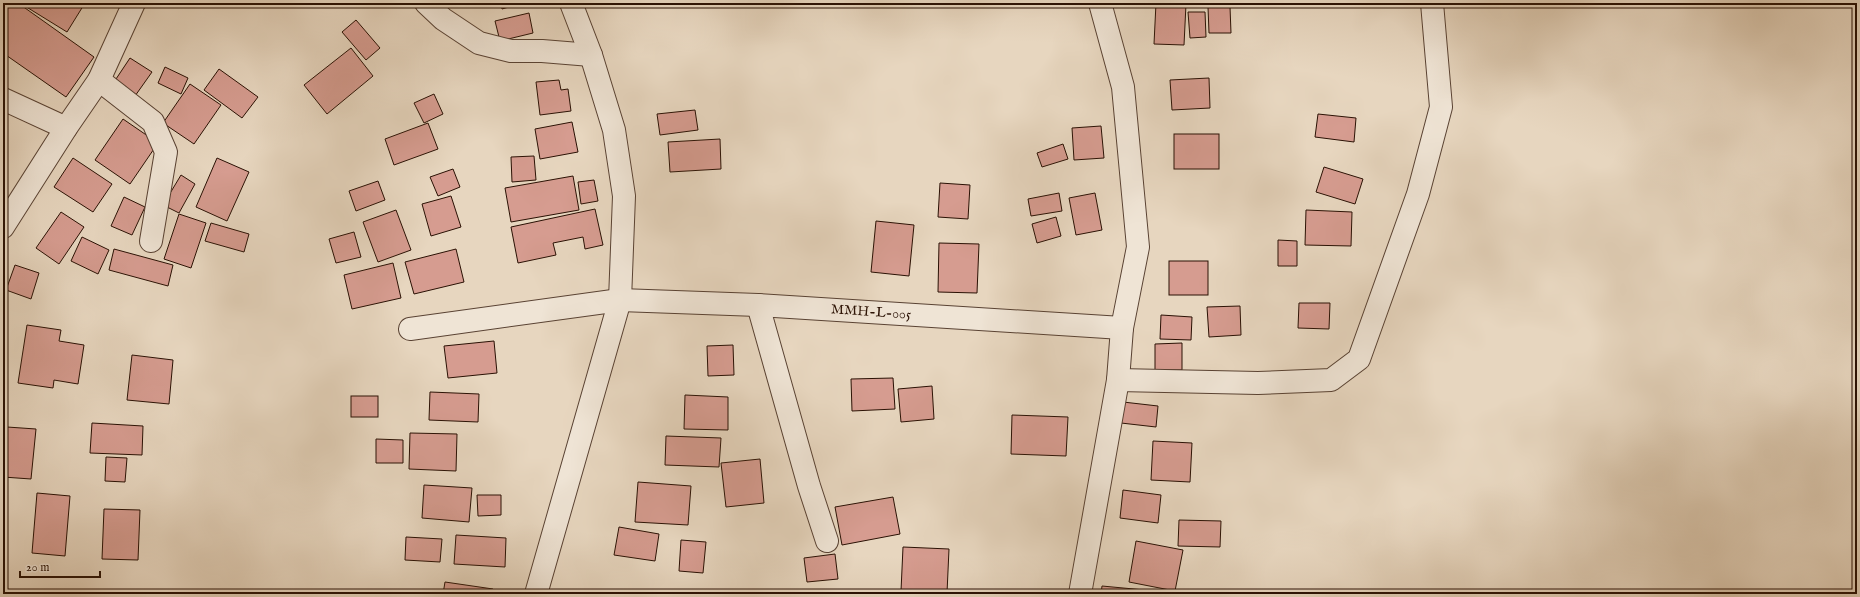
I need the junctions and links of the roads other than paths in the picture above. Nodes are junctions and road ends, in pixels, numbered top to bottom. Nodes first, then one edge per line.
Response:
1 (134, 3) edge
2 (426, 3) edge
3 (571, 3) edge
4 (1100, 3) edge
5 (1432, 3) edge
6 (591, 56) junction
7 (99, 80) junction
8 (3, 99) edge
9 (66, 128) junction
10 (3, 227) edge
11 (151, 241) dead end
12 (620, 300) junction
13 (758, 305) junction
14 (1122, 328) junction
15 (410, 329) dead end
16 (1118, 380) junction
17 (827, 540) dead end
18 (536, 594) edge
19 (1080, 594) edge

1 - 7 street
2 - 6 street
3 - 6 street
4 - 14 street
5 - 16 street
6 - 12 street
7 - 9 street
7 - 11 street
8 - 9 street
9 - 10 street
12 - 13 street, MMH-L-005
12 - 15 street, MMH-L-005
12 - 18 street
13 - 14 street, MMH-L-005
13 - 17 street
14 - 16 street
16 - 19 street

